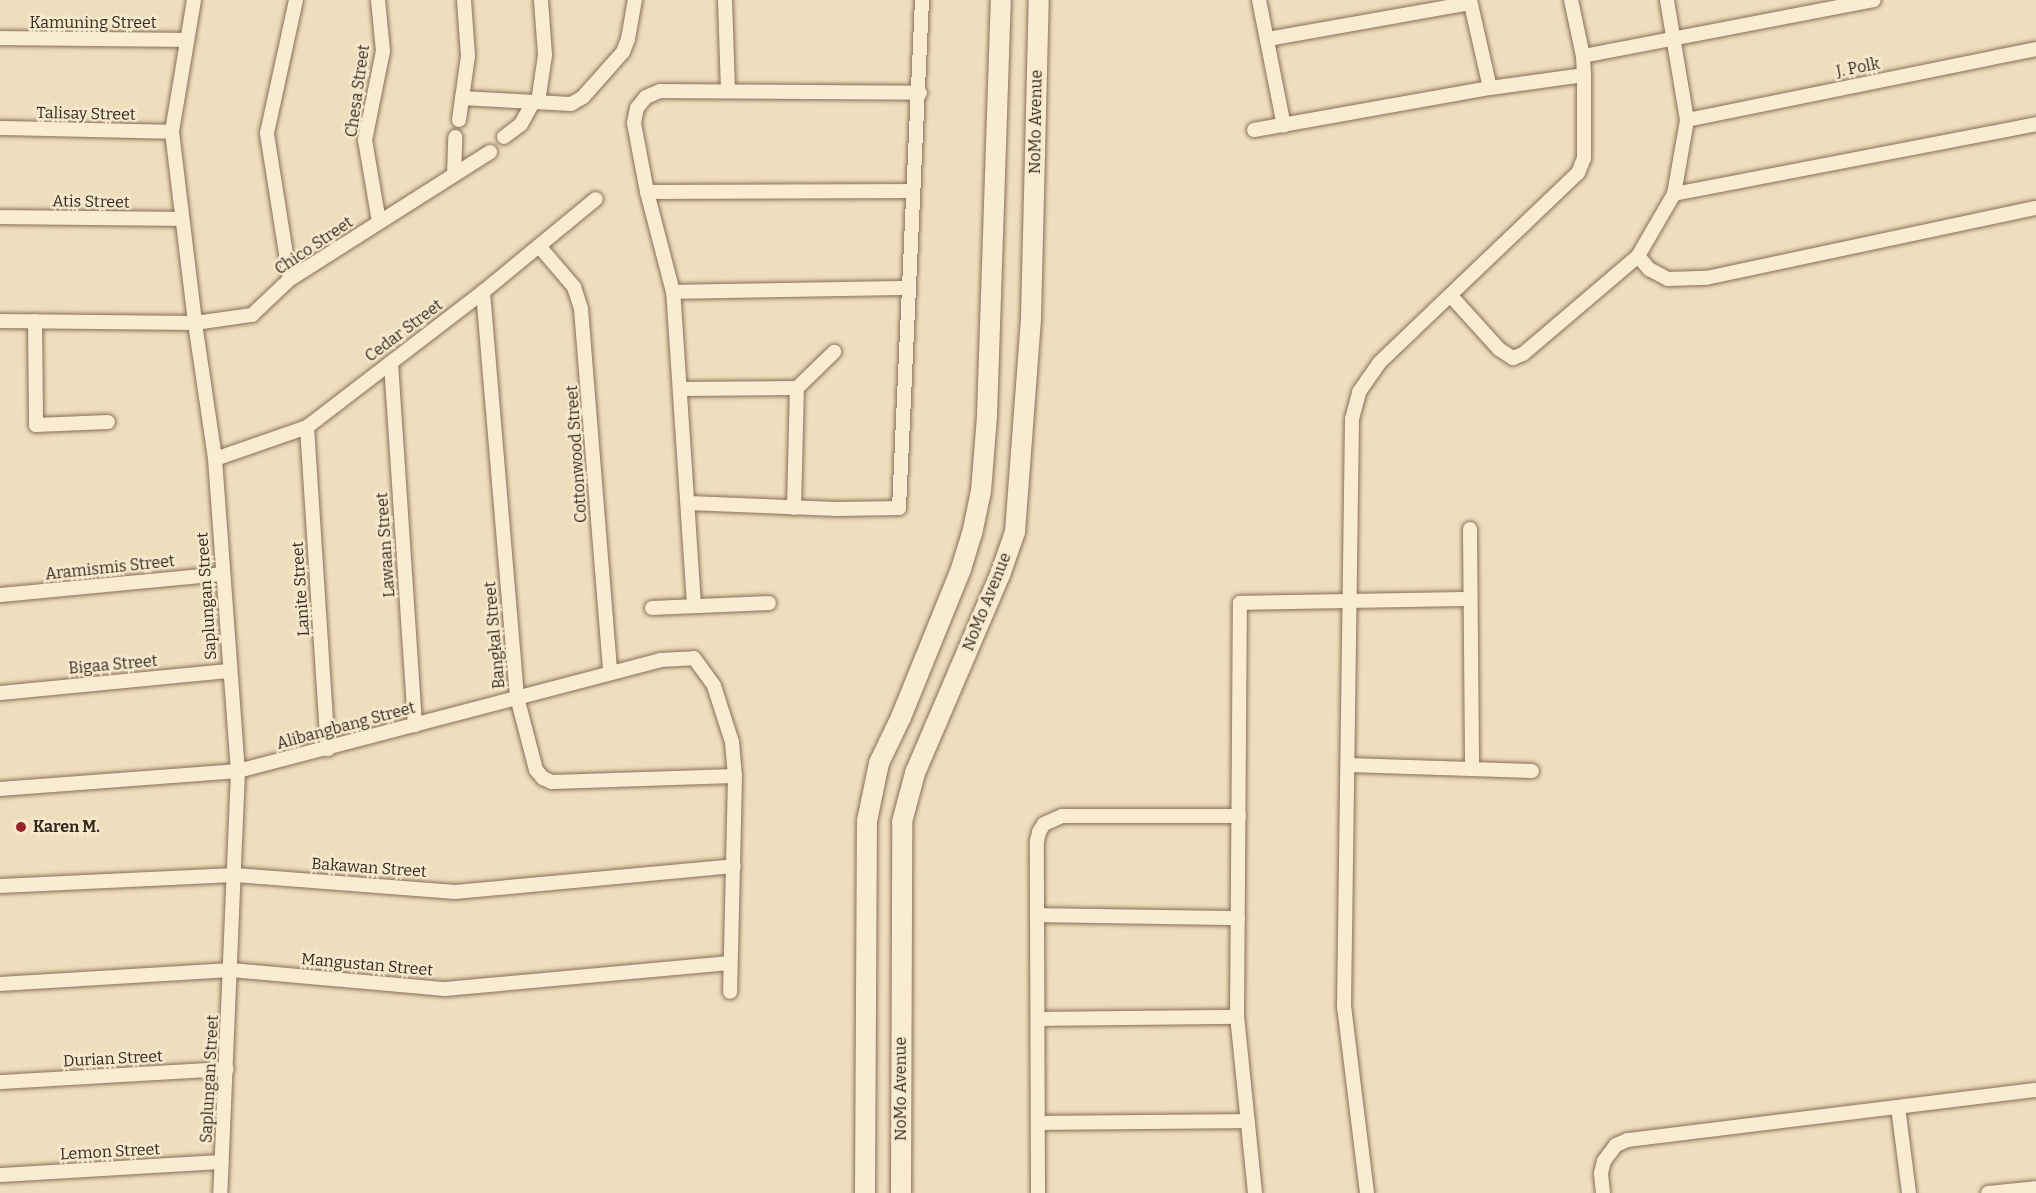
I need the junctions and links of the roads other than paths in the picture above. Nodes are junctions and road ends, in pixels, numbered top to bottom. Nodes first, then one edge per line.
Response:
1 (194, 0) edge
2 (296, 0) edge
3 (378, 0) edge
4 (464, 0) edge
5 (541, 0) edge
6 (635, 0) edge
7 (724, 0) edge
8 (922, 0) edge
9 (1001, 0) edge
10 (1038, 0) edge
11 (1259, 0) edge
12 (1571, 0) edge
13 (1667, 0) edge
14 (1874, 0) edge
15 (1470, 1) edge
16 (0, 38) edge
17 (1268, 39) junction
18 (1674, 39) junction
19 (187, 40) junction
20 (2036, 49) edge
21 (1583, 56) junction
22 (1584, 75) junction
23 (1490, 88) junction
24 (728, 91) junction
25 (920, 93) junction
26 (462, 98) junction
27 (535, 102) junction
28 (459, 120) dead end
29 (1687, 120) junction
30 (2036, 124) edge
31 (1284, 126) junction
32 (0, 128) edge
33 (1254, 130) dead end
34 (172, 132) junction
35 (455, 137) dead end
36 (504, 137) dead end
37 (490, 152) dead end
38 (453, 175) junction
39 (647, 192) junction
40 (913, 192) junction
41 (1674, 194) junction
42 (596, 199) dead end
43 (2036, 208) edge
44 (0, 217) edge
45 (182, 219) junction
46 (380, 222) junction
47 (539, 246) junction
48 (1638, 256) junction
49 (290, 279) junction
50 (908, 288) junction
51 (483, 292) junction
52 (673, 292) junction
53 (1451, 296) junction
54 (0, 321) edge
55 (35, 321) junction
56 (195, 323) junction
57 (834, 352) dead end
58 (391, 363) junction
59 (797, 388) junction
60 (680, 389) junction
61 (108, 422) dead end
62 (307, 427) junction
63 (215, 459) junction
64 (688, 503) junction
65 (794, 508) junction
66 (1470, 530) dead end
67 (222, 574) junction
68 (0, 595) edge
69 (1470, 599) junction
70 (1350, 601) junction
71 (769, 603) dead end
72 (694, 605) junction
73 (652, 608) dead end
74 (229, 671) junction
75 (610, 673) junction
76 (0, 693) edge
77 (517, 697) junction
78 (415, 725) junction
79 (328, 749) junction
80 (1348, 765) junction
81 (1472, 768) junction
82 (238, 771) junction
83 (1532, 771) dead end
84 (735, 776) junction
85 (0, 789) edge
86 (1239, 816) junction
87 (734, 866) junction
88 (235, 875) junction
89 (0, 886) edge
90 (1037, 915) junction
91 (1238, 918) junction
92 (730, 963) junction
93 (231, 970) junction
94 (0, 984) edge
95 (730, 992) dead end
96 (1237, 1017) junction
97 (1038, 1019) junction
98 (227, 1069) junction
99 (0, 1082) edge
100 (2036, 1090) edge
101 (1898, 1107) junction
102 (1248, 1121) junction
103 (1038, 1122) junction
104 (222, 1162) junction
105 (0, 1175) edge
106 (2036, 1188) edge
107 (220, 1193) edge
108 (865, 1193) edge
109 (901, 1193) edge
110 (1038, 1193) edge
111 (1256, 1193) edge
112 (1367, 1193) edge
113 (1603, 1193) edge
114 (1909, 1193) edge
115 (1988, 1193) edge

1 - 19 street, Saplungan Street
2 - 49 street
3 - 46 street, Chesa Street
4 - 26 street
5 - 27 street
6 - 27 street
7 - 24 street
8 - 25 street
9 - 108 main road
10 - 109 main road, NoMo Avenue
11 - 17 street
12 - 21 street
13 - 18 street
14 - 18 street
15 - 17 street
15 - 23 street
16 - 19 street, Kamuning Street
17 - 31 street
18 - 21 street
18 - 29 street
19 - 34 street, Saplungan Street
20 - 29 street, J. Polk
21 - 22 street
22 - 23 street
22 - 53 street
23 - 31 street
24 - 25 street
24 - 39 street
25 - 40 street
26 - 27 street
26 - 28 street
27 - 36 street
29 - 41 street
30 - 41 street
31 - 33 street
32 - 34 street, Talisay Street
34 - 45 street, Saplungan Street
35 - 38 street
37 - 38 street, Chico Street
38 - 46 street, Chico Street
39 - 40 street
39 - 52 street
40 - 50 street
41 - 48 street
42 - 47 street, Cedar Street
43 - 48 street
44 - 45 street, Atis Street
45 - 56 street, Saplungan Street
46 - 49 street, Chico Street
47 - 51 street, Cedar Street
47 - 75 street, Cottonwood Street
48 - 53 street
49 - 56 street, Chico Street
50 - 52 street
50 - 65 street
51 - 58 street, Cedar Street
51 - 77 street, Bangkal Street
52 - 60 street
53 - 70 street
54 - 55 street, Chico Street
55 - 56 street, Chico Street
55 - 61 street
56 - 63 street, Saplungan Street
57 - 59 street
58 - 62 street, Cedar Street
58 - 78 street, Lawaan Street
59 - 60 street
59 - 65 street
60 - 64 street
62 - 63 street, Cedar Street
62 - 79 street, Lanite Street
63 - 67 street, Saplungan Street
64 - 65 street
64 - 72 street
66 - 69 street
67 - 68 street, Aramismis Street
67 - 74 street, Saplungan Street
69 - 70 street
69 - 81 street
70 - 80 street
70 - 86 street
71 - 72 street
72 - 73 street
74 - 76 street, Bigaa Street
74 - 82 street, Saplungan Street
75 - 77 street, Alibangbang Street
75 - 84 street, Alibangbang Street
77 - 78 street, Alibangbang Street
77 - 84 street, Bangkal Street
78 - 79 street, Alibangbang Street
79 - 82 street, Alibangbang Street
80 - 81 street
80 - 112 street
81 - 83 street
82 - 85 street, Alibangbang Street
82 - 88 street, Saplungan Street
84 - 87 street
86 - 90 street
86 - 91 street
87 - 88 street, Bakawan Street
87 - 92 street
88 - 89 street, Bakawan Street
88 - 93 street, Saplungan Street
90 - 91 street
90 - 97 street
91 - 96 street
92 - 93 street, Mangustan Street
92 - 95 street
93 - 94 street, Mangustan Street
93 - 98 street, Saplungan Street
96 - 97 street
96 - 102 street
97 - 103 street
98 - 99 street, Durian Street
98 - 104 street, Saplungan Street
100 - 101 street
101 - 113 street
101 - 114 street
102 - 103 street
102 - 111 street
103 - 110 street
104 - 105 street, Lemon Street
104 - 107 street, Saplungan Street
106 - 115 street

